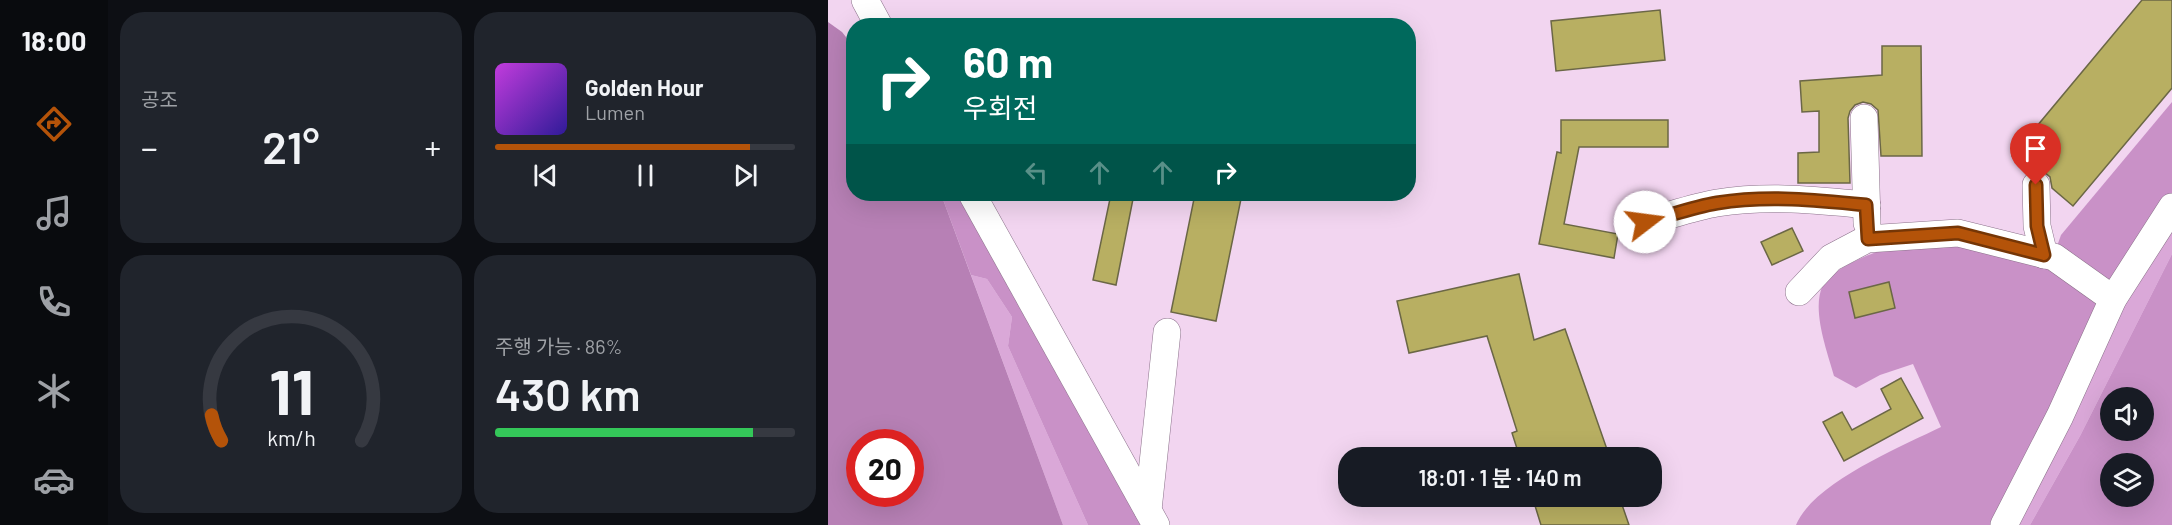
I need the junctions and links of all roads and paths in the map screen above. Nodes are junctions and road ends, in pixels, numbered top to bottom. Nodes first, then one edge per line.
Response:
1 (865, 0) edge
2 (875, 18) edge
3 (1864, 118) dead end
4 (2036, 185) dead end
5 (976, 201) edge
6 (1866, 205) junction
7 (2172, 207) edge
8 (1645, 222) dead end
9 (1868, 239) junction
10 (2044, 255) junction
11 (1798, 292) dead end
12 (2113, 299) junction
13 (1167, 332) dead end
14 (1152, 517) edge
15 (2004, 525) edge

1 - 2 lane
3 - 6 lane
4 - 10 lane
5 - 14 lane
6 - 8 lane
6 - 9 lane
7 - 12 lane
9 - 10 lane
9 - 11 lane
10 - 12 lane
12 - 15 lane
13 - 14 lane

